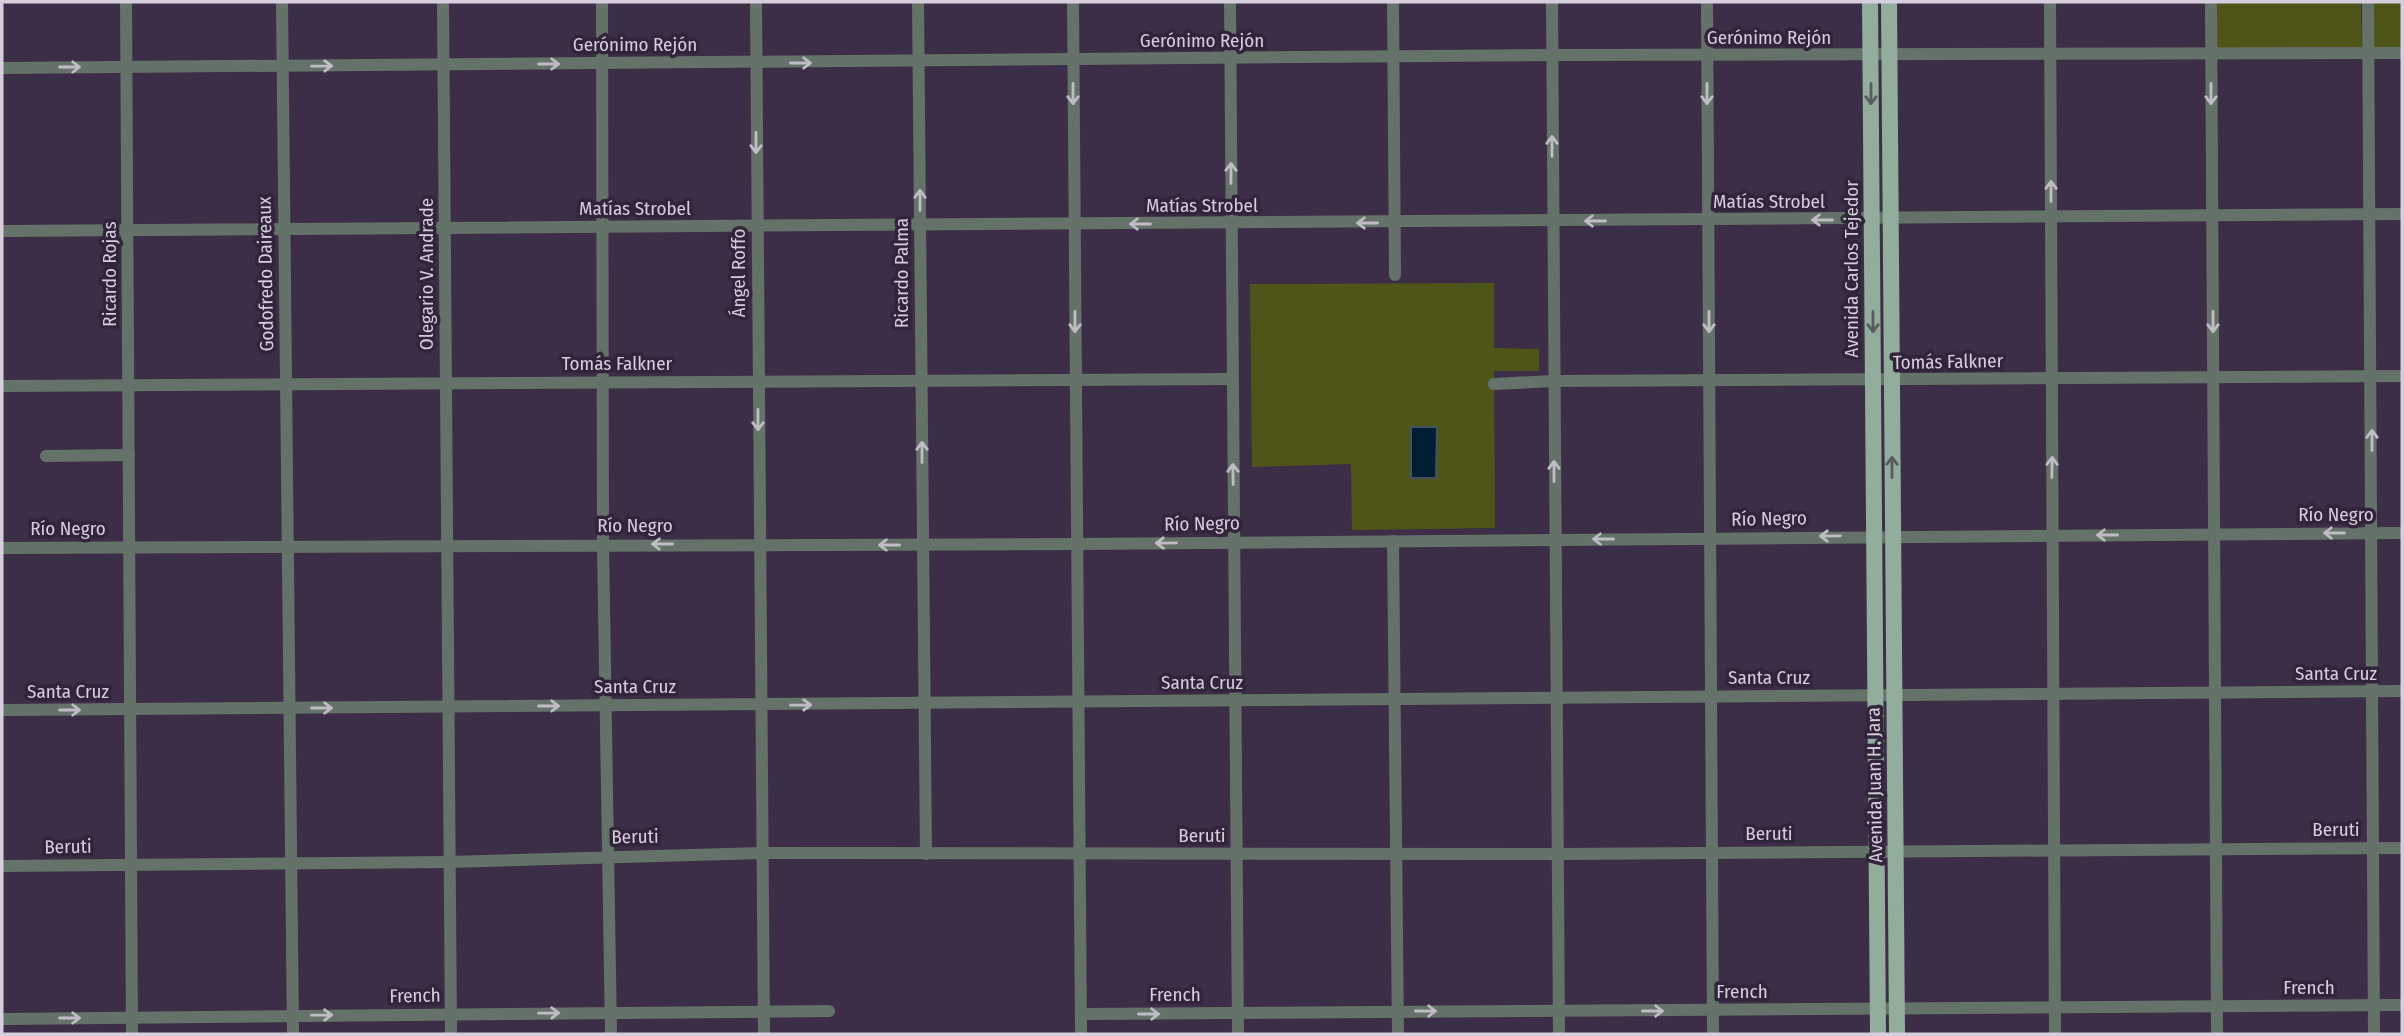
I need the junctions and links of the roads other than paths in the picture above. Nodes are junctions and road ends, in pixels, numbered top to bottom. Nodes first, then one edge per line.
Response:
1 (126, 2) edge
2 (282, 2) edge
3 (443, 2) edge
4 (602, 2) edge
5 (755, 2) edge
6 (918, 2) edge
7 (1073, 2) edge
8 (1230, 2) edge
9 (1393, 2) edge
10 (1552, 2) edge
11 (1707, 2) edge
12 (1870, 2) edge
13 (1889, 2) edge
14 (2050, 2) edge
15 (2211, 2) edge
16 (2368, 2) edge
17 (2369, 53) junction
18 (2402, 53) edge
19 (2211, 54) junction
20 (1552, 55) junction
21 (2050, 55) junction
22 (1870, 56) junction
23 (1889, 56) junction
24 (1707, 57) junction
25 (1073, 59) junction
26 (1393, 59) junction
27 (1231, 60) junction
28 (919, 62) junction
29 (756, 63) junction
30 (603, 64) junction
31 (444, 65) junction
32 (127, 67) junction
33 (282, 67) junction
34 (2, 68) edge
35 (2370, 214) junction
36 (2402, 214) edge
37 (2212, 215) junction
38 (2052, 216) junction
39 (1872, 220) junction
40 (1891, 220) junction
41 (1708, 221) junction
42 (1553, 222) junction
43 (1395, 223) junction
44 (1232, 224) junction
45 (1074, 225) junction
46 (757, 226) junction
47 (920, 226) junction
48 (445, 228) junction
49 (604, 228) junction
50 (128, 230) junction
51 (284, 230) junction
52 (2, 231) edge
53 (1395, 275) dead end
54 (2371, 376) junction
55 (2402, 376) edge
56 (2213, 377) junction
57 (1232, 379) junction
58 (2053, 379) junction
59 (921, 380) junction
60 (1076, 380) junction
61 (1873, 380) junction
62 (1892, 380) junction
63 (1553, 381) junction
64 (603, 382) junction
65 (758, 382) junction
66 (1709, 382) junction
67 (446, 383) junction
68 (1494, 384) dead end
69 (128, 385) junction
70 (285, 385) junction
71 (2, 386) edge
72 (129, 455) junction
73 (46, 456) dead end
74 (2372, 533) junction
75 (2402, 533) edge
76 (2214, 534) junction
77 (1874, 536) junction
78 (1893, 536) junction
79 (2051, 536) junction
80 (1709, 538) junction
81 (1554, 540) junction
82 (1394, 541) junction
83 (1234, 542) junction
84 (603, 544) junction
85 (1077, 544) junction
86 (447, 545) junction
87 (759, 545) junction
88 (923, 545) junction
89 (130, 547) junction
90 (287, 547) junction
91 (2, 548) edge
92 (2402, 691) edge
93 (2373, 692) junction
94 (2215, 693) junction
95 (2052, 694) junction
96 (1876, 696) junction
97 (1894, 696) junction
98 (1710, 697) junction
99 (1555, 698) junction
100 (1395, 700) junction
101 (1235, 701) junction
102 (1078, 702) junction
103 (925, 703) junction
104 (761, 705) junction
105 (607, 706) junction
106 (448, 707) junction
107 (292, 708) junction
108 (130, 709) junction
109 (2, 710) edge
110 (2374, 848) junction
111 (2402, 848) edge
112 (2216, 849) junction
113 (2053, 850) junction
114 (1877, 852) junction
115 (1896, 852) junction
116 (762, 853) junction
117 (1712, 853) junction
118 (926, 854) junction
119 (1080, 854) junction
120 (1237, 854) junction
121 (1397, 854) junction
122 (1557, 854) junction
123 (608, 856) junction
124 (449, 862) junction
125 (293, 864) junction
126 (132, 865) junction
127 (2, 866) edge
128 (2402, 1005) edge
129 (2374, 1006) junction
130 (2216, 1007) junction
131 (2054, 1008) junction
132 (1878, 1009) junction
133 (1897, 1009) junction
134 (1713, 1010) junction
135 (763, 1011) junction
136 (829, 1011) dead end
137 (1398, 1011) junction
138 (1558, 1011) junction
139 (611, 1013) junction
140 (1238, 1013) junction
141 (450, 1014) junction
142 (1081, 1014) junction
143 (293, 1016) junction
144 (2, 1018) edge
145 (132, 1018) junction
146 (132, 1034) edge
147 (293, 1034) edge
148 (450, 1034) edge
149 (611, 1034) edge
150 (764, 1034) edge
151 (1081, 1034) edge
152 (1238, 1034) edge
153 (1398, 1034) edge
154 (1559, 1034) edge
155 (1713, 1034) edge
156 (1878, 1034) edge
157 (1897, 1034) edge
158 (2055, 1034) edge
159 (2217, 1034) edge
160 (2374, 1034) edge

1 - 32 street, Ricardo Rojas
2 - 33 street, Godofredo Daireaux
3 - 31 street, Olegario V. Andrade
4 - 30 street
5 - 29 street, Ángel Roffo
6 - 28 street, Ricardo Palma
7 - 25 street
8 - 27 street
9 - 26 street
10 - 20 street
11 - 24 street
12 - 22 main road, Avenida Carlos Tejedor
13 - 23 main road, Avenida Carlos Tejedor
14 - 21 street
15 - 19 street
16 - 17 street
17 - 18 street, Gerónimo Rejón
17 - 19 street, Gerónimo Rejón
17 - 35 street
19 - 21 street, Gerónimo Rejón
19 -> 37 street
20 - 24 street, Gerónimo Rejón
20 - 26 street, Gerónimo Rejón
42 -> 20 street
21 - 23 street, Gerónimo Rejón
38 -> 21 street
22 - 23 street, Gerónimo Rejón
22 - 24 street, Gerónimo Rejón
22 -> 39 main road, Avenida Carlos Tejedor
23 - 40 main road, Avenida Carlos Tejedor
24 -> 41 street
25 - 27 street, Gerónimo Rejón
25 - 28 street, Gerónimo Rejón
25 -> 45 street
26 - 27 street, Gerónimo Rejón
26 - 43 street
44 -> 27 street
29 -> 28 street, Gerónimo Rejón
47 -> 28 street, Ricardo Palma
29 - 30 street, Gerónimo Rejón
29 -> 46 street, Ángel Roffo
31 -> 30 street, Gerónimo Rejón
30 - 49 street
33 -> 31 street, Gerónimo Rejón
31 - 48 street, Olegario V. Andrade
32 - 33 street, Gerónimo Rejón
34 -> 32 street, Gerónimo Rejón
32 - 50 street, Ricardo Rojas
33 - 51 street, Godofredo Daireaux
35 - 36 street, Matías Strobel
35 - 37 street, Matías Strobel
35 - 54 street
37 - 38 street, Matías Strobel
37 -> 56 street
38 - 40 street, Matías Strobel
38 - 58 street
39 - 40 street, Matías Strobel
39 -> 41 street, Matías Strobel
39 -> 61 main road, Avenida Carlos Tejedor
40 - 62 main road, Avenida Carlos Tejedor
41 -> 42 street, Matías Strobel
41 -> 66 street
42 - 43 street, Matías Strobel
42 - 63 street
43 -> 44 street, Matías Strobel
43 - 53 street
44 -> 45 street, Matías Strobel
44 - 57 street
45 - 47 street, Matías Strobel
45 -> 60 street
46 - 47 street, Matías Strobel
46 - 49 street, Matías Strobel
46 - 65 street, Ángel Roffo
47 - 59 street, Ricardo Palma
48 - 49 street, Matías Strobel
48 - 51 street, Matías Strobel
48 - 67 street, Olegario V. Andrade
49 - 64 street
50 - 51 street, Matías Strobel
50 - 52 street, Matías Strobel
50 - 69 street, Ricardo Rojas
51 - 70 street, Godofredo Daireaux
54 - 55 street, Tomás Falkner
54 - 56 street, Tomás Falkner
74 -> 54 street
56 - 58 street, Tomás Falkner
56 - 76 street
57 - 60 street, Tomás Falkner
83 -> 57 street
58 - 62 street, Tomás Falkner
79 -> 58 street
59 - 60 street, Tomás Falkner
59 - 65 street, Tomás Falkner
88 -> 59 street, Ricardo Palma
60 - 85 street
61 - 62 street, Tomás Falkner
61 - 66 street, Tomás Falkner
61 - 77 main road, Avenida Carlos Tejedor
78 -> 62 main road, Avenida Carlos Tejedor
63 - 66 street, Tomás Falkner
63 - 68 street, Tomás Falkner
81 -> 63 street
64 - 65 street, Tomás Falkner
64 - 67 street, Tomás Falkner
64 - 84 street
65 -> 87 street, Ángel Roffo
66 - 80 street
67 - 70 street, Tomás Falkner
67 - 86 street, Olegario V. Andrade
69 - 70 street, Tomás Falkner
69 - 71 street, Tomás Falkner
69 - 72 street, Ricardo Rojas
70 - 90 street, Godofredo Daireaux
72 - 73 street
72 - 89 street, Ricardo Rojas
74 - 75 street, Río Negro
74 -> 76 street, Río Negro
74 - 93 street
76 -> 79 street, Río Negro
76 - 94 street
77 - 78 street, Río Negro
77 -> 80 street, Río Negro
77 - 96 main road, Avenida Juan H. Jara
78 - 79 street, Río Negro
78 - 97 main road, Avenida Juan H. Jara
79 - 95 street
80 -> 81 street, Río Negro
80 - 98 street
81 - 82 street, Río Negro
81 - 99 street
82 - 83 street, Río Negro
82 - 100 street
83 -> 85 street, Río Negro
83 - 101 street
84 - 86 street, Río Negro
87 -> 84 street, Río Negro
84 - 105 street
85 - 88 street, Río Negro
85 - 102 street
86 - 90 street, Río Negro
86 - 106 street, Olegario V. Andrade
88 -> 87 street, Río Negro
87 - 104 street, Ángel Roffo
88 - 103 street, Ricardo Palma
89 - 90 street, Río Negro
89 - 91 street, Río Negro
89 - 108 street, Ricardo Rojas
90 - 107 street, Godofredo Daireaux
92 - 93 street, Santa Cruz
93 - 94 street, Santa Cruz
93 - 110 street
94 - 95 street, Santa Cruz
94 - 112 street
95 - 97 street, Santa Cruz
95 - 113 street
96 - 97 street, Santa Cruz
96 - 98 street, Santa Cruz
96 - 114 main road, Avenida Juan H. Jara
97 - 115 main road, Avenida Juan H. Jara
98 - 99 street, Santa Cruz
98 - 117 street
99 - 100 street, Santa Cruz
99 - 122 street
100 - 101 street, Santa Cruz
100 - 121 street
101 - 102 street, Santa Cruz
101 - 120 street
102 - 103 street, Santa Cruz
102 - 119 street
104 -> 103 street, Santa Cruz
103 - 118 street, Ricardo Palma
104 - 105 street, Santa Cruz
104 - 116 street, Ángel Roffo
106 -> 105 street, Santa Cruz
105 - 123 street
107 -> 106 street, Santa Cruz
106 - 124 street, Olegario V. Andrade
107 - 108 street, Santa Cruz
107 - 125 street, Godofredo Daireaux
109 -> 108 street, Santa Cruz
108 - 126 street, Ricardo Rojas
110 - 111 street, Beruti
110 - 112 street, Beruti
110 - 129 street
112 - 113 street, Beruti
112 - 130 street
113 - 115 street, Beruti
113 - 131 street
114 - 115 street, Beruti
114 - 117 street, Beruti
114 - 132 main road, Avenida Juan H. Jara
115 - 133 main road, Avenida Juan H. Jara
116 - 118 street, Beruti
116 - 123 street, Beruti
116 - 135 street, Ángel Roffo
117 - 122 street, Beruti
117 - 134 street
118 - 119 street, Beruti
119 - 120 street, Beruti
119 - 142 street
120 - 121 street, Beruti
120 - 140 street
121 - 122 street, Beruti
121 - 137 street
122 - 138 street
123 - 124 street, Beruti
123 - 139 street
124 - 125 street, Beruti
124 - 141 street, Olegario V. Andrade
125 - 126 street, Beruti
125 - 143 street, Godofredo Daireaux
126 - 127 street, Beruti
126 - 145 street, Ricardo Rojas
128 - 129 street, French
129 - 130 street, French
129 - 160 street
130 - 131 street, French
130 - 159 street
131 - 133 street, French
131 - 158 street
132 - 133 street, French
132 - 134 street, French
132 - 156 main road, Avenida Juan H. Jara
133 - 157 main road, Avenida Juan H. Jara
138 -> 134 street, French
134 - 155 street
135 - 136 street, French
135 - 139 street, French
135 - 150 street, Ángel Roffo
137 -> 138 street, French
137 - 140 street, French
137 - 153 street
138 - 154 street
141 -> 139 street, French
139 - 149 street
142 -> 140 street, French
140 - 152 street
143 -> 141 street, French
141 - 148 street, Olegario V. Andrade
142 - 151 street
143 - 145 street, French
143 - 147 street, Godofredo Daireaux
144 -> 145 street, French
145 - 146 street, Ricardo Rojas

